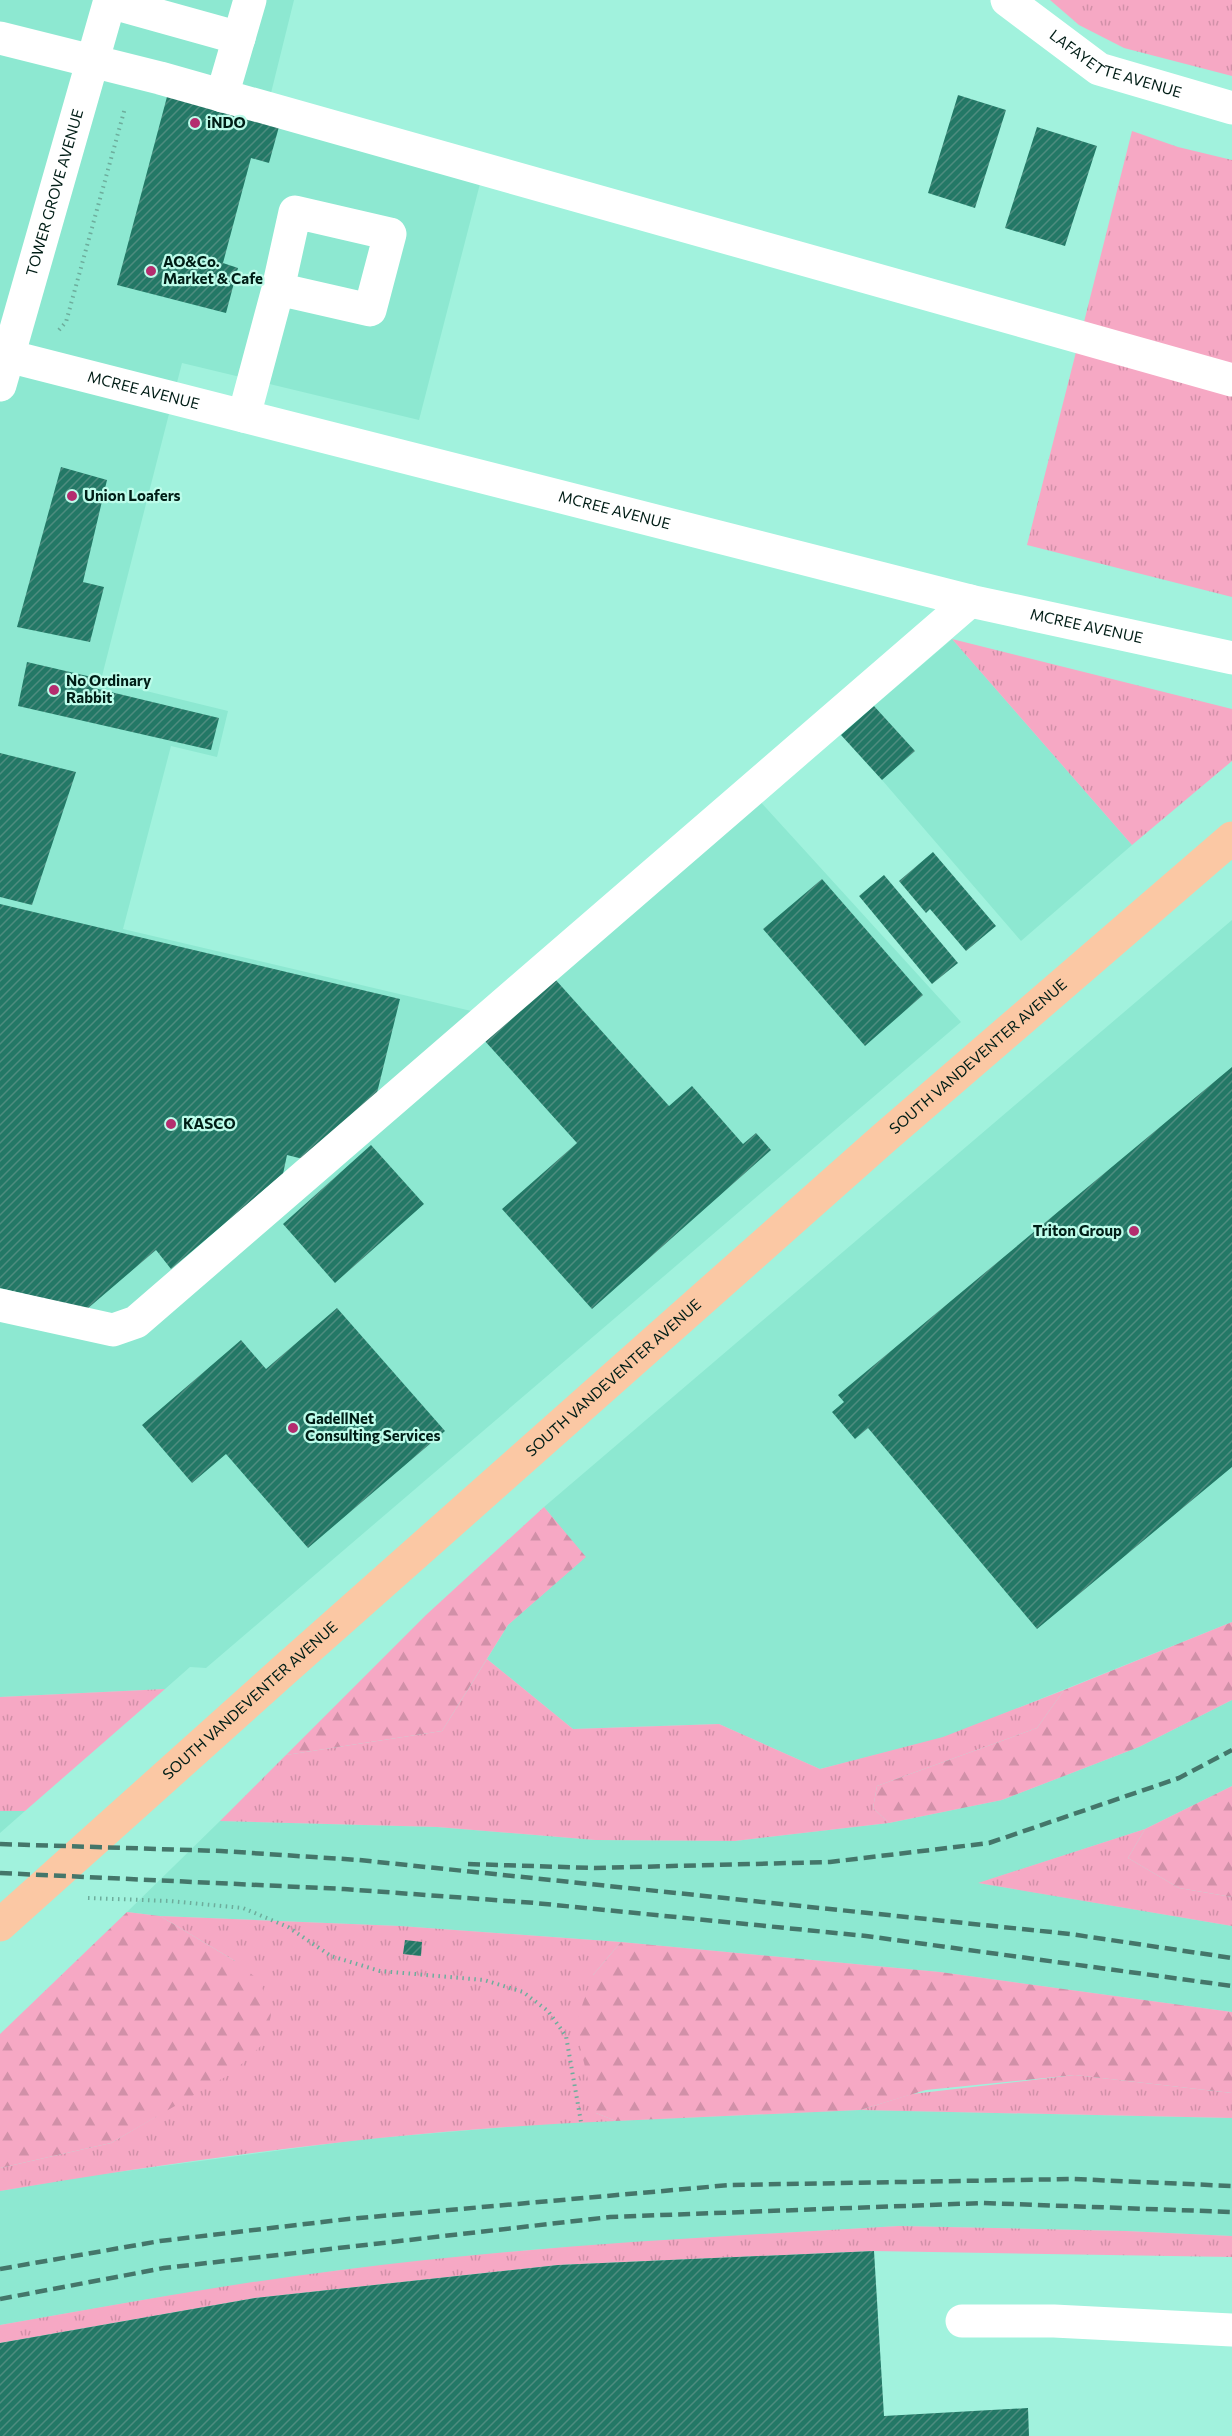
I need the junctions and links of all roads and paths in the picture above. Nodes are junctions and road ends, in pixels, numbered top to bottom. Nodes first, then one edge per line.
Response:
1 (250, 0) edge
2 (1007, 0) edge
3 (110, 1) edge
4 (0, 38) edge
5 (239, 38) junction
6 (93, 60) junction
7 (222, 96) junction
8 (1232, 108) edge
9 (278, 289) dead end
10 (3, 365) edge
11 (1232, 380) edge
12 (244, 416) junction
13 (970, 601) junction
14 (1232, 658) edge
15 (1232, 838) edge
16 (0, 1305) edge
17 (79, 1898) dead end
18 (10, 1916) edge
19 (581, 2122) dead end
20 (962, 2321) dead end
21 (1232, 2330) edge

1 - 5 street
2 - 8 street, LAFAYETTE AVENUE
3 - 5 street
3 - 6 street, TOWER GROVE AVENUE
4 - 6 street
5 - 7 street
6 - 7 street
6 - 10 street, TOWER GROVE AVENUE
7 - 11 street
9 - 12 street
10 - 12 street, MCREE AVENUE
12 - 13 street, MCREE AVENUE
13 - 14 street, MCREE AVENUE
13 - 16 street
15 - 18 main road, SOUTH VANDEVENTER AVENUE
17 - 19 path
20 - 21 street

